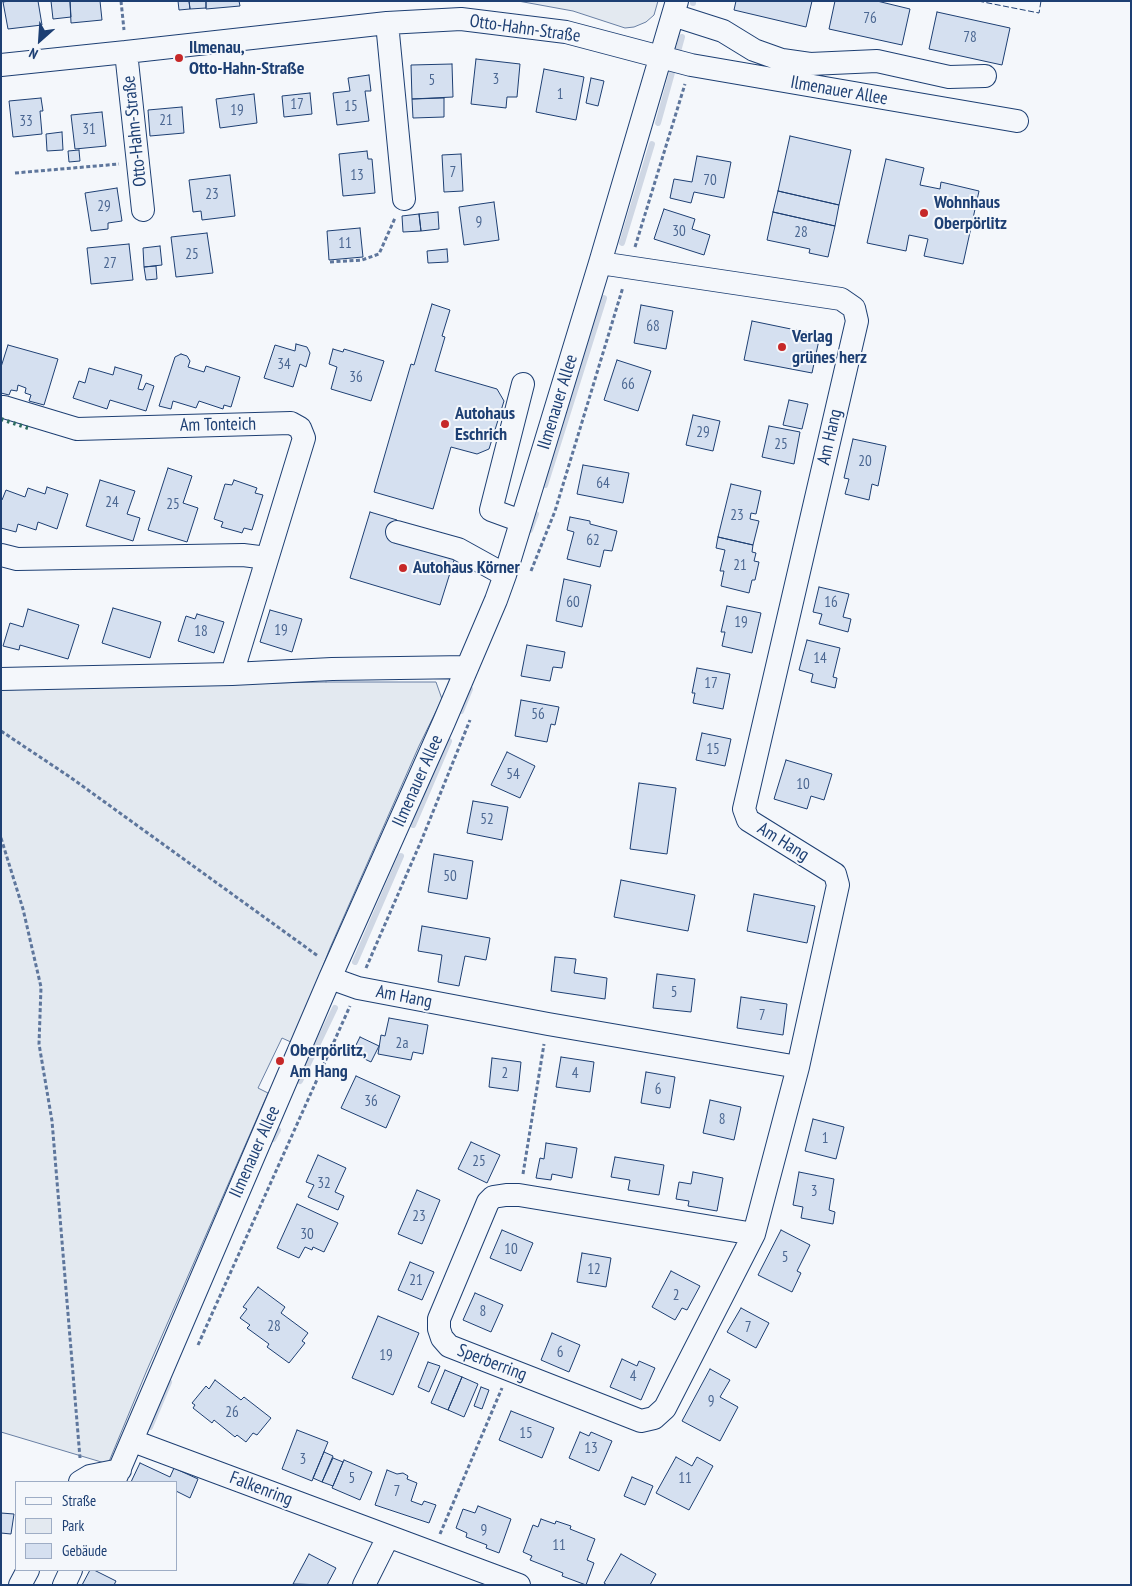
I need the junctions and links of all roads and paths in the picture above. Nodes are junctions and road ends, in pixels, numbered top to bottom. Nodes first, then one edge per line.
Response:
1 (121, 1) edge
2 (675, 8) edge
3 (387, 23) junction
4 (126, 52) junction
5 (661, 58) junction
6 (1, 65) edge
7 (985, 76) dead end
8 (1017, 121) dead end
9 (139, 163) junction
10 (15, 173) dead end
11 (404, 199) dead end
12 (144, 210) dead end
13 (393, 222) dead end
14 (330, 262) dead end
15 (600, 263) junction
16 (523, 384) dead end
17 (1, 407) edge
18 (521, 522) junction
19 (397, 532) dead end
20 (1, 555) edge
21 (267, 558) junction
22 (506, 575) junction
23 (467, 667) junction
24 (232, 674) junction
25 (1, 679) edge
26 (1, 731) edge
27 (1, 838) edge
28 (330, 978) junction
29 (548, 1024) junction
30 (798, 1068) junction
31 (519, 1195) junction
32 (754, 1234) junction
33 (510, 1370) junction
34 (133, 1441) junction
35 (117, 1476) edge
36 (85, 1479) edge
37 (388, 1537) junction
38 (432, 1553) junction
39 (27, 1571) edge
40 (71, 1571) edge
41 (20, 1585) edge
42 (64, 1585) edge
43 (364, 1585) edge
44 (519, 1585) edge

1 - 4 path
2 - 5 street, Ilmenauer Allee
2 - 7 street
3 - 4 street, Otto-Hahn-Straße
3 - 5 street, Otto-Hahn-Straße
3 - 11 street
4 - 6 street, Otto-Hahn-Straße
4 - 9 street, Otto-Hahn-Straße
5 - 8 street, Ilmenauer Allee
5 - 15 street, Ilmenauer Allee
9 - 10 path
9 - 12 street, Otto-Hahn-Straße
13 - 14 path
15 - 18 street, Ilmenauer Allee
15 - 30 street, Am Hang
16 - 18 street
17 - 21 street, Am Tonteich
18 - 22 street, Ilmenauer Allee
19 - 22 street
20 - 21 street
21 - 24 street, Am Tonteich
22 - 23 street, Ilmenauer Allee
23 - 24 street
23 - 28 street, Ilmenauer Allee
24 - 25 street
26 - 28 path
27 - 36 path
28 - 29 street, Am Hang
28 - 34 street, Ilmenauer Allee
29 - 30 street, Am Hang
29 - 31 path
30 - 32 street, Sperberring
31 - 32 street, Sperberring
31 - 33 street, Sperberring
32 - 33 street, Sperberring
33 - 38 path
34 - 35 street, Ilmenauer Allee
34 - 37 street, Falkenring
35 - 36 street
37 - 38 street, Falkenring
37 - 43 street
38 - 44 street, Falkenring
39 - 41 street
40 - 42 street

